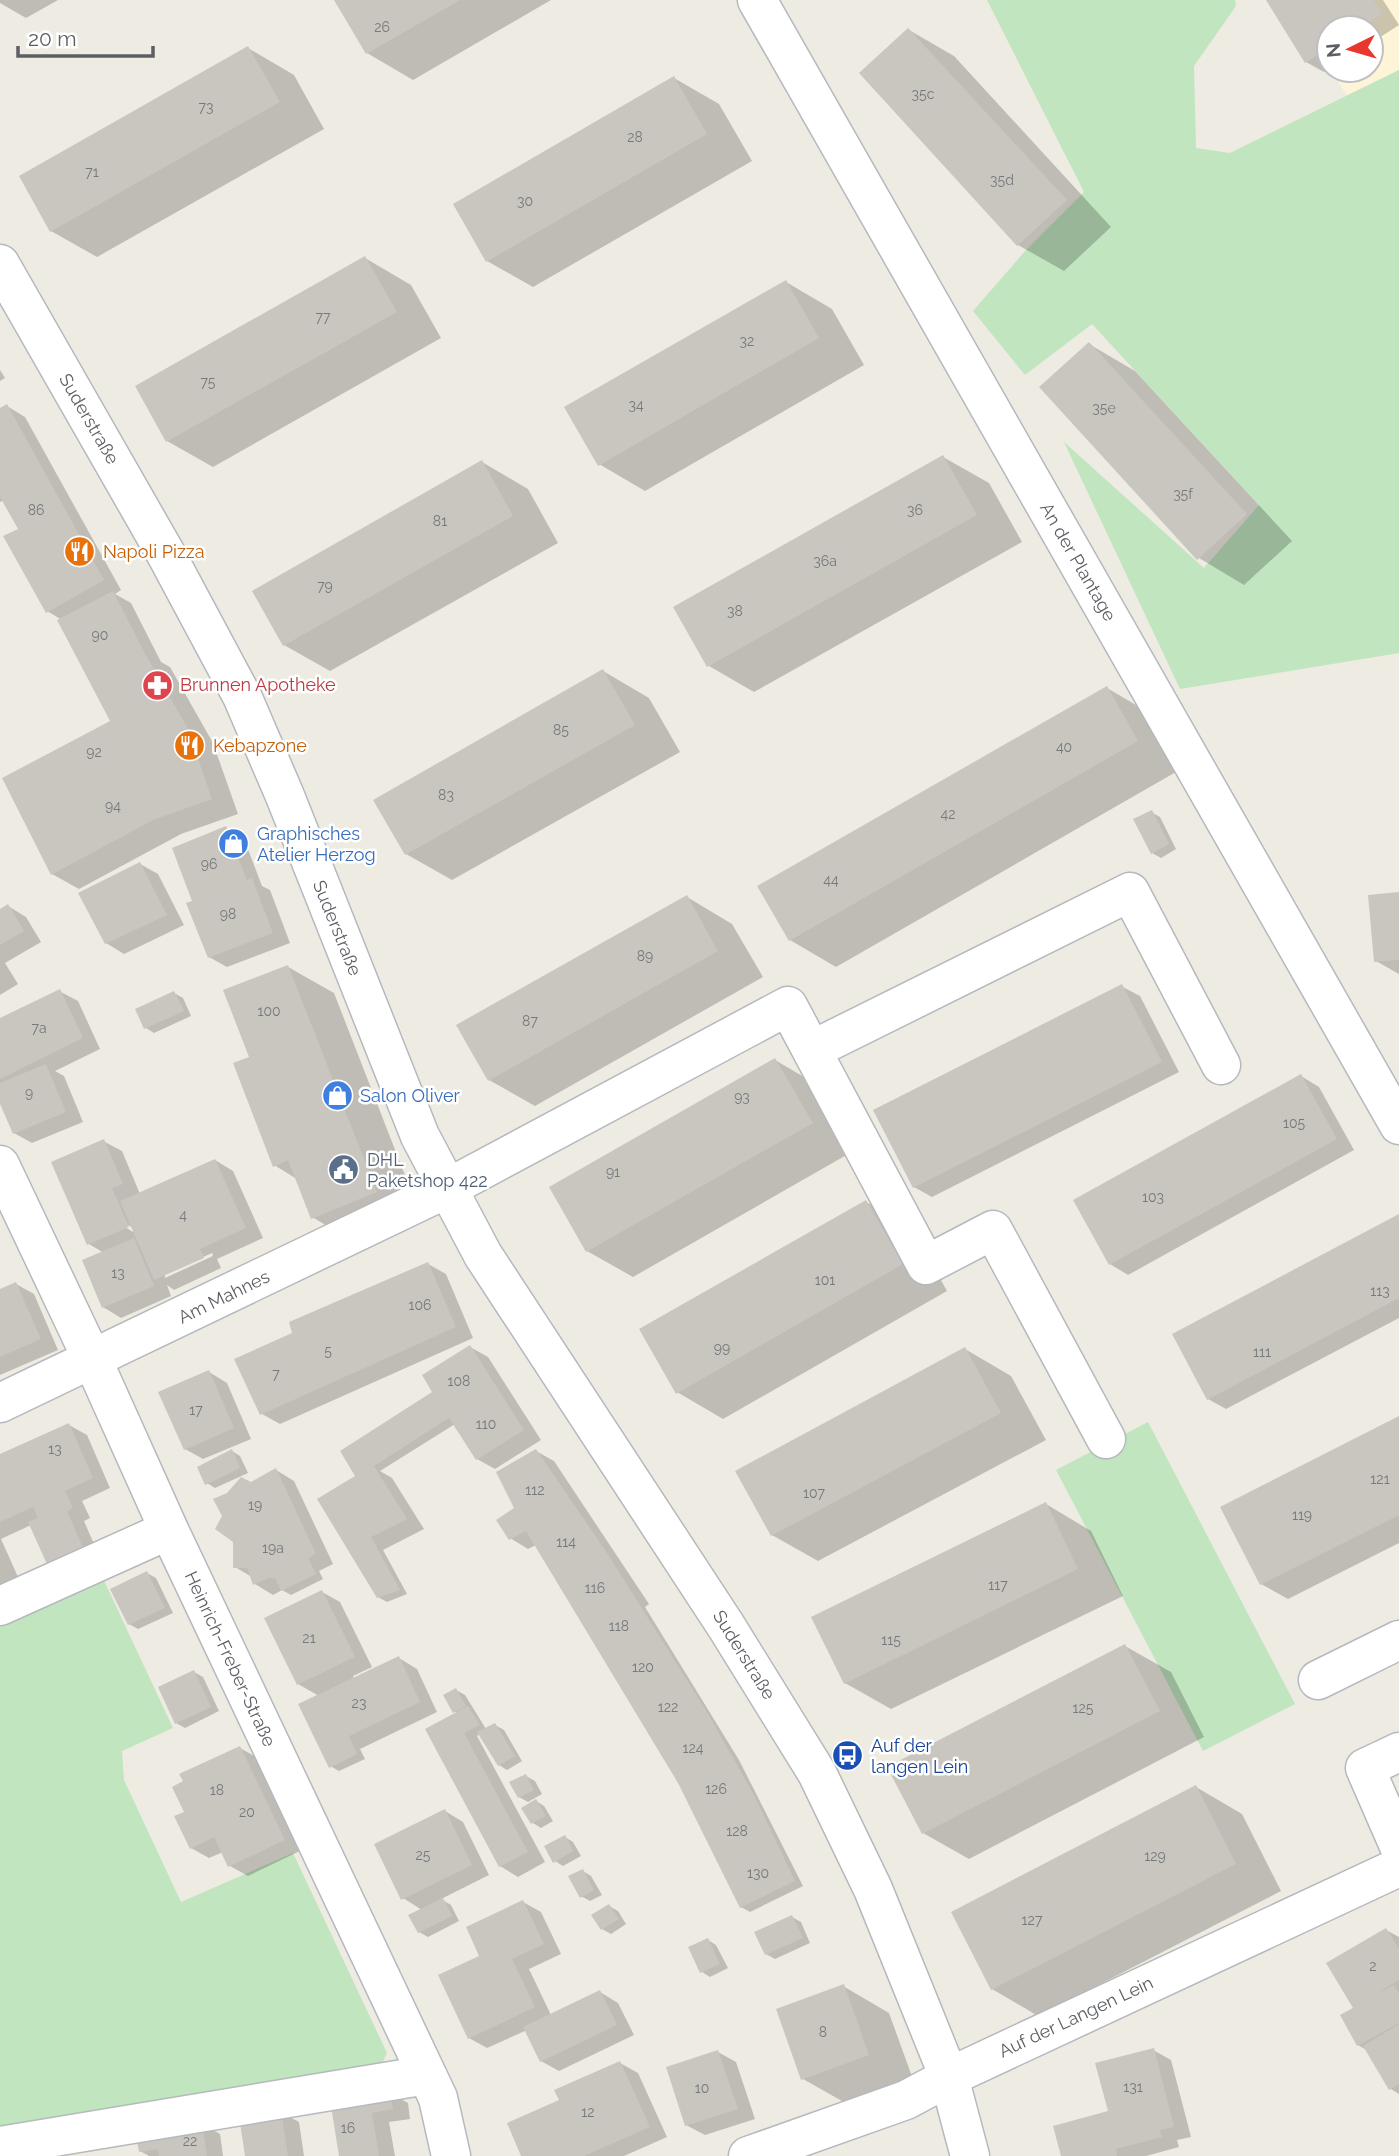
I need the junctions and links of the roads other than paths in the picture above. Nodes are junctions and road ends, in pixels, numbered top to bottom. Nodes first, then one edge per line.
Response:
1 (757, 0) edge
2 (0, 264) edge
3 (812, 1049) junction
4 (1221, 1065) dead end
5 (1399, 1125) edge
6 (0, 1165) edge
7 (446, 1189) junction
8 (93, 1361) junction
9 (0, 1403) edge
10 (1106, 1439) dead end
11 (169, 1530) junction
12 (0, 1606) edge
13 (1399, 1640) edge
14 (1318, 1680) dead end
15 (1399, 1752) edge
16 (1399, 1846) edge
17 (1399, 1867) edge
18 (427, 2075) junction
19 (949, 2077) junction
20 (103, 2143) edge
21 (0, 2146) edge
22 (451, 2156) edge
23 (748, 2156) edge
24 (970, 2156) edge

1 - 5 street, An der Plantage
2 - 7 street, Suderstraße
3 - 4 street
3 - 7 street
3 - 10 street
6 - 8 street, Heinrich-Freber-Straße
7 - 8 street, Am Mahnes
7 - 19 street, Suderstraße
8 - 9 street, Am Mahnes
8 - 11 street, Heinrich-Freber-Straße
11 - 12 street
11 - 18 street, Heinrich-Freber-Straße
13 - 14 street
15 - 16 street
17 - 19 street, Auf der Langen Lein
18 - 20 street
18 - 22 street, Heinrich-Freber-Straße
19 - 23 street, Auf der Langen Lein
19 - 24 street, Suderstraße
20 - 21 street

